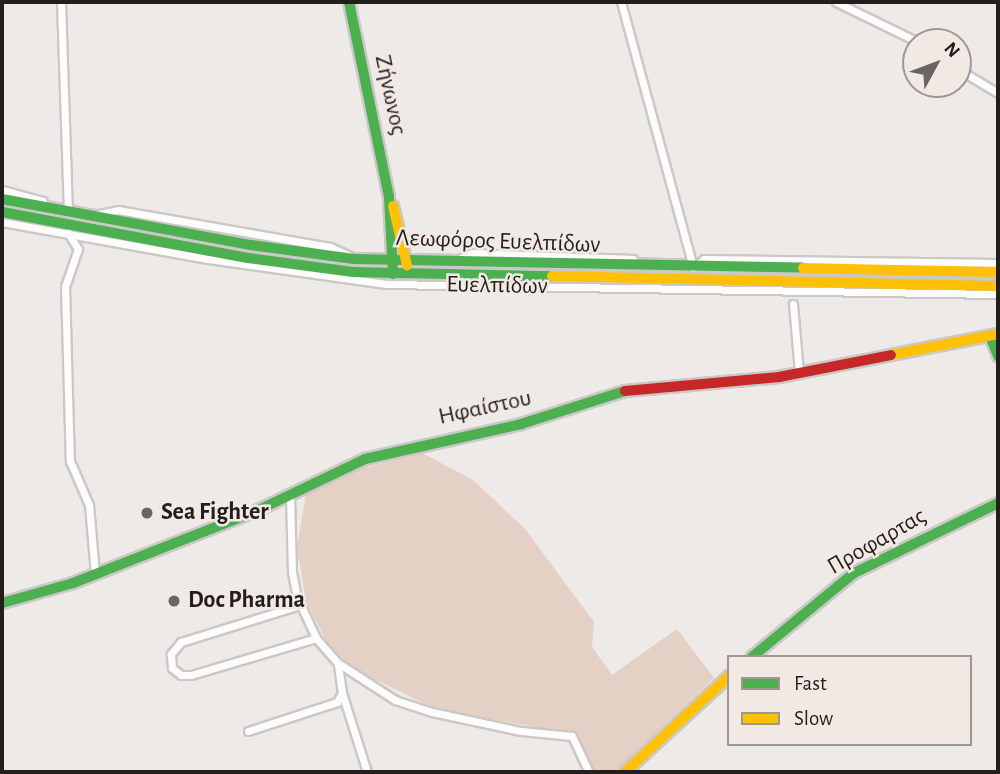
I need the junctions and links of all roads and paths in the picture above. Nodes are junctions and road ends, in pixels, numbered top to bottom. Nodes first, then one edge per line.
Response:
1 (61, 2) edge
2 (349, 2) edge
3 (621, 2) edge
4 (836, 2) edge
5 (902, 34) edge
6 (972, 77) edge
7 (998, 93) edge
8 (2, 190) edge
9 (389, 197) junction
10 (2, 199) edge
11 (68, 210) junction
12 (2, 212) edge
13 (2, 222) edge
14 (68, 233) junction
15 (209, 255) junction
16 (392, 261) junction
17 (407, 261) junction
18 (998, 263) edge
19 (693, 268) junction
20 (998, 272) edge
21 (393, 274) junction
22 (407, 274) junction
23 (493, 282) junction
24 (998, 286) edge
25 (832, 287) junction
26 (998, 293) edge
27 (793, 304) dead end
28 (994, 335) edge
29 (998, 356) edge
30 (799, 373) junction
31 (290, 496) junction
32 (998, 503) edge
33 (95, 574) junction
34 (2, 603) edge
35 (300, 605) junction
36 (316, 638) junction
37 (754, 655) edge
38 (338, 663) junction
39 (727, 678) edge
40 (342, 693) junction
41 (248, 731) dead end
42 (366, 772) edge
43 (589, 772) edge
44 (625, 772) edge

1 - 11 street
2 - 9 main road, Ζήνωνος
3 - 19 street
4 - 5 street
6 - 7 street
8 - 11 street
9 - 16 main road
9 - 17 main road
10 - 11 main road, Λεωφόρος Ευελπίδων
11 - 16 main road, Λεωφόρος Ευελπίδων
12 - 15 main road, Λεωφόρος Ευελπίδων
13 - 14 street, Ευελπίδων
14 - 15 street, Ευελπίδων
14 - 33 street
15 - 21 main road, Λεωφόρος Ευελπίδων
15 - 23 street, Ευελπίδων
16 - 17 main road, Λεωφόρος Ευελπίδων
16 - 21 main road
17 - 19 main road, Λεωφόρος Ευελπίδων
17 - 22 main road
18 - 19 street
19 - 20 main road, Λεωφόρος Ευελπίδων
21 - 22 main road, Λεωφόρος Ευελπίδων
22 - 23 main road, Λεωφόρος Ευελπίδων
23 - 25 main road, Λεωφόρος Ευελπίδων
24 - 25 main road, Λεωφόρος Ευελπίδων
25 - 26 street
27 - 30 street
28 - 29 main road
28 - 30 main road, Ηφαίστου
30 - 31 main road, Ηφαίστου
31 - 33 main road, Ηφαίστου
31 - 35 street
32 - 37 main road, Προφαρτας
33 - 34 main road, Ηφαίστου
35 - 36 street
35 - 36 street
36 - 38 street
38 - 40 street
38 - 43 street
39 - 44 main road
40 - 41 street
40 - 42 street

